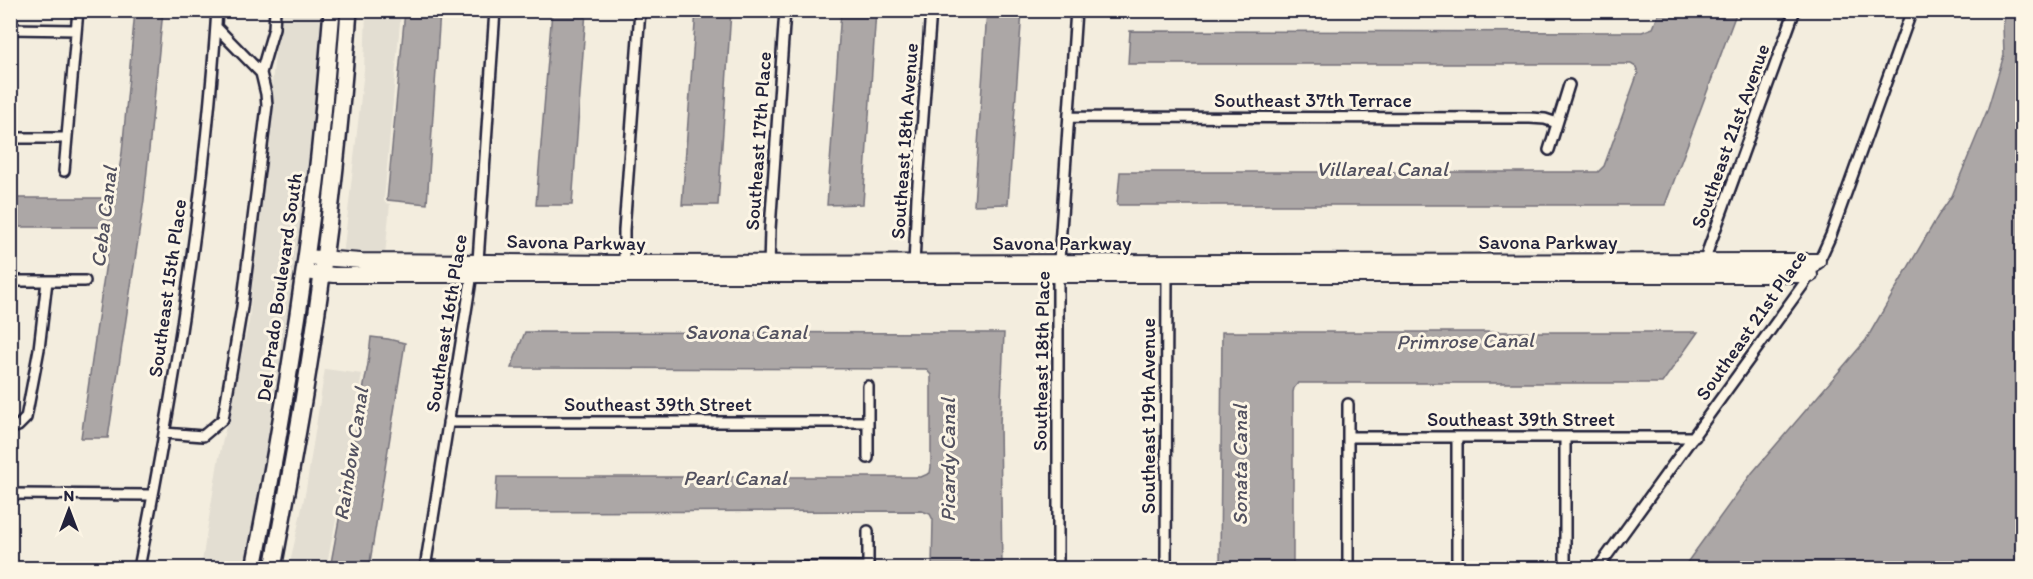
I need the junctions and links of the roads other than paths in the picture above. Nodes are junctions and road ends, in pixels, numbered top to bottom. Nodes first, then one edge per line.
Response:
1 (78, 10) edge
2 (217, 10) edge
3 (276, 10) edge
4 (332, 10) edge
5 (349, 10) edge
6 (495, 10) edge
7 (640, 10) edge
8 (785, 10) edge
9 (930, 10) edge
10 (1076, 10) edge
11 (1795, 10) edge
12 (1912, 10) edge
13 (216, 27) junction
14 (10, 30) edge
15 (76, 30) junction
16 (261, 73) junction
17 (1569, 85) dead end
18 (1069, 117) junction
19 (1557, 123) junction
20 (10, 138) edge
21 (66, 138) junction
22 (1549, 150) dead end
23 (64, 171) dead end
24 (478, 261) junction
25 (1818, 261) junction
26 (305, 265) junction
27 (323, 267) junction
28 (624, 268) junction
29 (769, 268) junction
30 (914, 268) junction
31 (1059, 268) junction
32 (1705, 268) junction
33 (1167, 269) junction
34 (472, 274) junction
35 (1810, 275) junction
36 (10, 281) edge
37 (47, 281) junction
38 (84, 281) dead end
39 (868, 386) dead end
40 (1348, 404) dead end
41 (448, 422) junction
42 (868, 422) junction
43 (14, 427) edge
44 (164, 433) junction
45 (1348, 437) junction
46 (1457, 437) junction
47 (1565, 437) junction
48 (1695, 437) junction
49 (868, 458) dead end
50 (10, 494) edge
51 (152, 495) junction
52 (868, 531) dead end
53 (139, 568) edge
54 (254, 568) edge
55 (273, 568) edge
56 (425, 568) edge
57 (868, 568) edge
58 (1058, 568) edge
59 (1166, 568) edge
60 (1348, 568) edge
61 (1456, 568) edge
62 (1565, 568) edge
63 (1598, 568) edge

1 - 15 street
2 - 13 street, Southeast 15th Place
3 - 16 street
4 - 26 main road, Del Prado Boulevard South
5 - 27 main road, Del Prado Boulevard South
6 - 24 street, Southeast 16th Place
7 - 28 street
8 - 29 street, Southeast 17th Place
9 - 30 street, Southeast 18th Avenue
10 - 18 street, Southeast 18th Place
11 - 32 street, Southeast 21st Avenue
12 - 25 street, Southeast 21st Place
13 - 16 street
13 - 44 street, Southeast 15th Place
14 - 15 street
15 - 21 street
16 - 44 street
17 - 19 street
18 - 19 street, Southeast 37th Terrace
18 - 31 street, Southeast 18th Place
19 - 22 street
20 - 21 street
21 - 23 street
24 - 27 street, Savona Parkway
24 - 28 street, Savona Parkway
24 - 34 street, Southeast 16th Place
25 - 32 street, Savona Parkway
25 - 35 street, Southeast 21st Place
26 - 27 street, Savona Parkway
26 - 54 main road, Del Prado Boulevard South
27 - 34 street, Savona Parkway
27 - 55 main road, Del Prado Boulevard South
28 - 29 street, Savona Parkway
28 - 34 street, Savona Parkway
29 - 30 street, Savona Parkway
30 - 31 street, Savona Parkway
31 - 33 street, Savona Parkway
31 - 58 street, Southeast 18th Place
32 - 33 street, Savona Parkway
32 - 35 street, Savona Parkway
33 - 59 street, Southeast 19th Avenue
34 - 41 street, Southeast 16th Place
35 - 48 street, Southeast 21st Place
36 - 37 street
37 - 38 street
37 - 43 street
39 - 42 street
40 - 45 street
41 - 42 street, Southeast 39th Street
41 - 56 street, Southeast 16th Place
42 - 49 street
44 - 51 street, Southeast 15th Place
45 - 46 street, Southeast 39th Street
45 - 60 street
46 - 47 street, Southeast 39th Street
46 - 61 street
47 - 48 street, Southeast 39th Street
47 - 62 street
48 - 63 street, Southeast 21st Place
50 - 51 street
51 - 53 street, Southeast 15th Place
52 - 57 street
56 - 57 street

